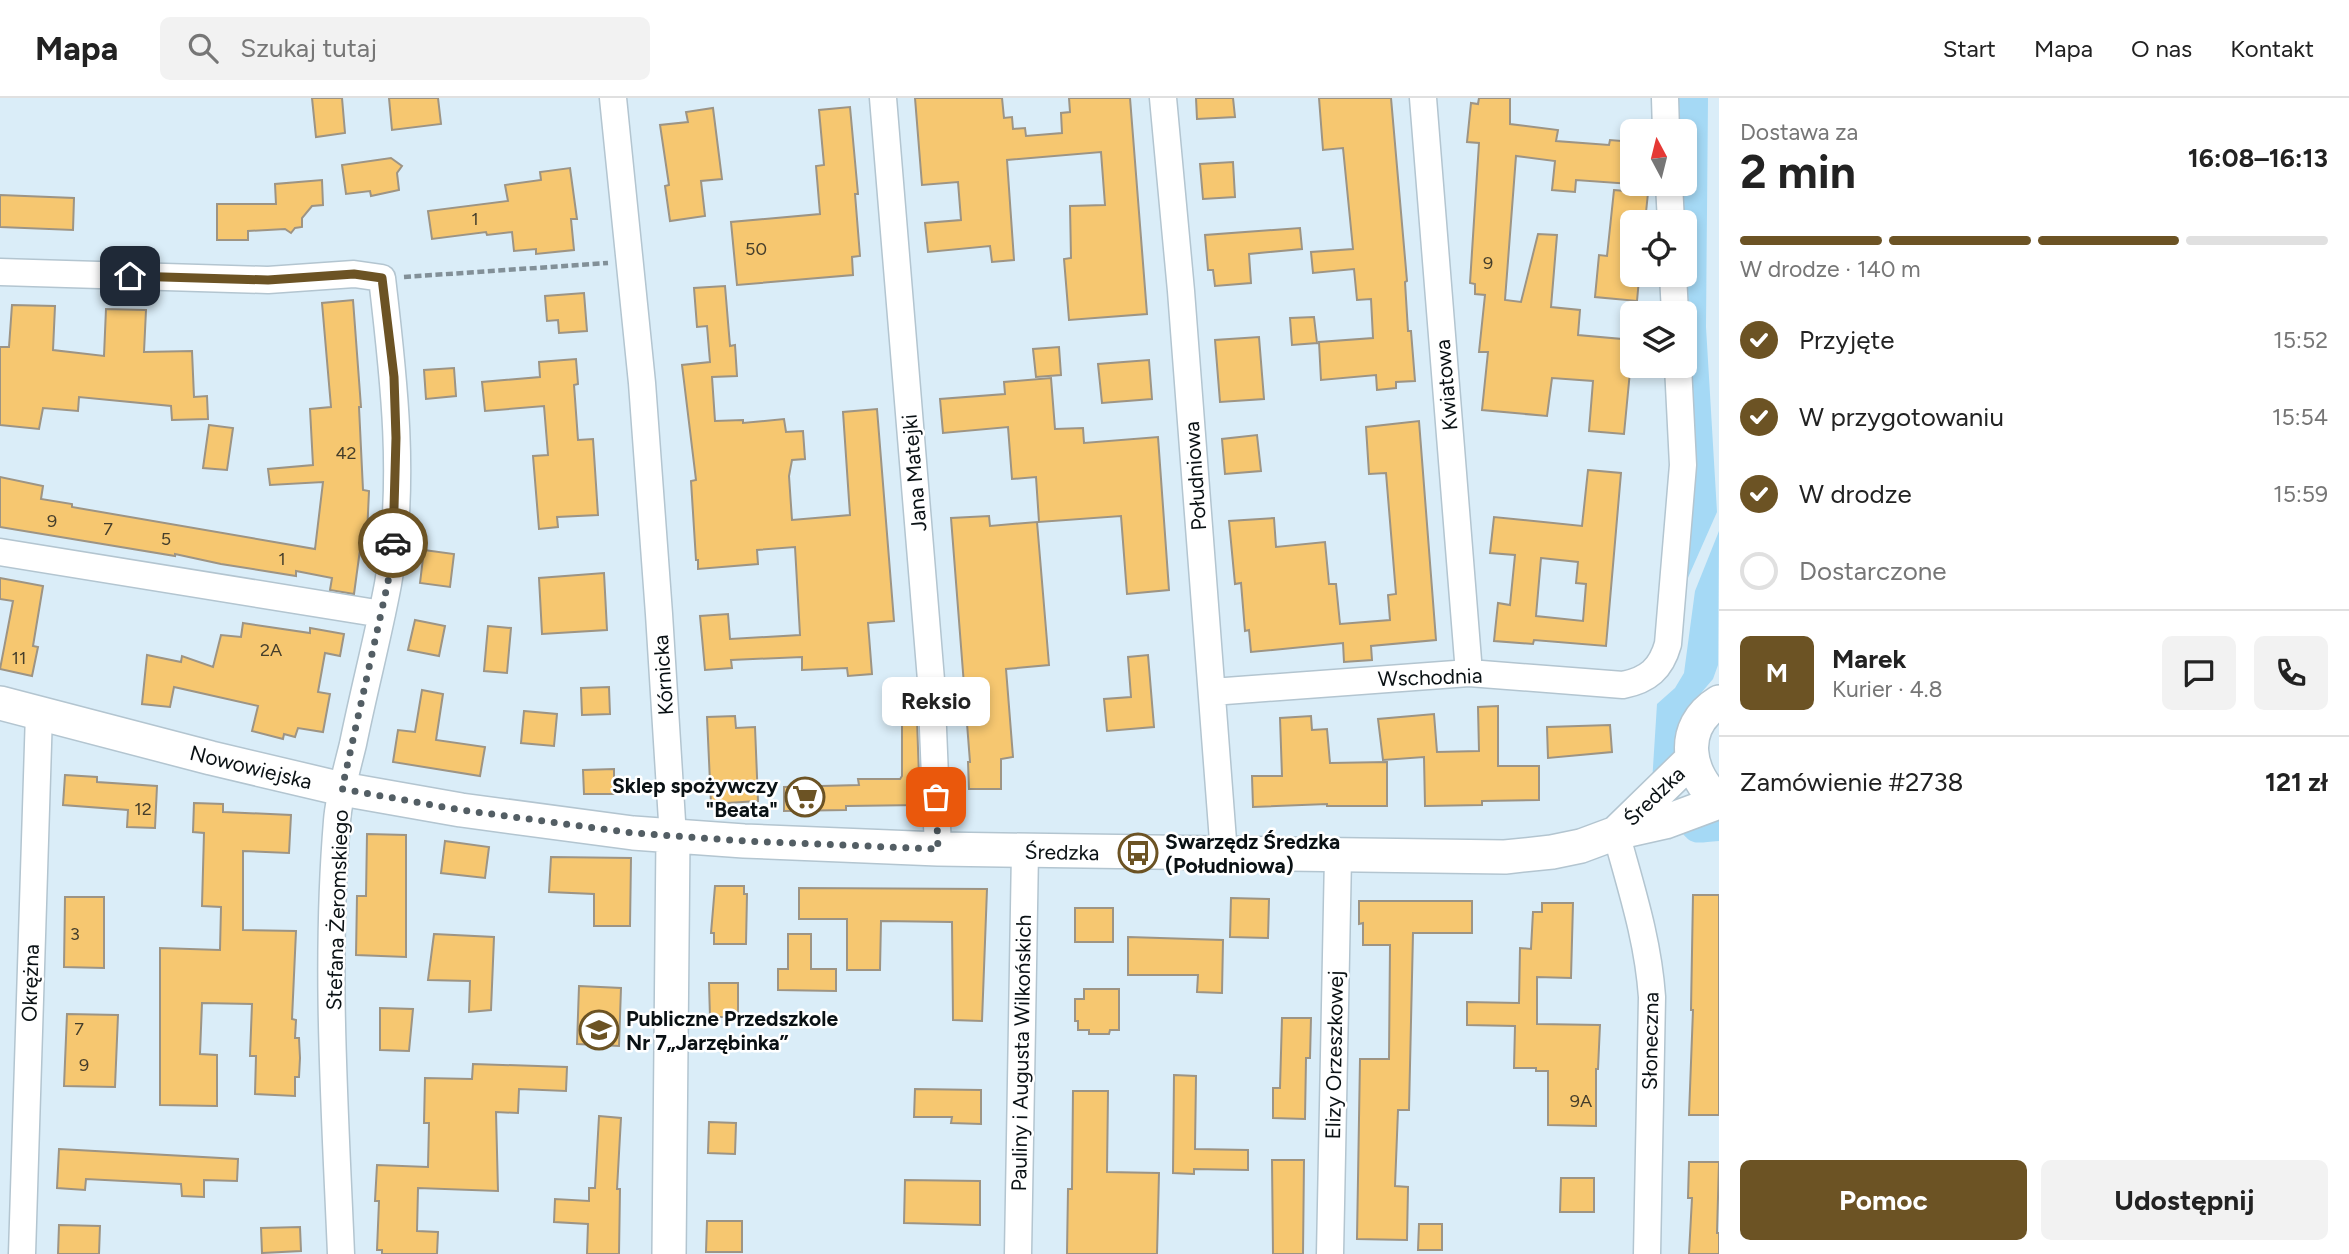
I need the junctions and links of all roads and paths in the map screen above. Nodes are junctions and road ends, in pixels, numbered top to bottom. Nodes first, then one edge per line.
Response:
1 (613, 98) edge
2 (884, 98) edge
3 (1163, 98) edge
4 (1423, 98) edge
5 (1665, 98) edge
6 (1666, 119) edge
7 (630, 262) junction
8 (0, 272) edge
9 (382, 278) junction
10 (1679, 378) edge
11 (0, 552) edge
12 (382, 614) junction
13 (1469, 673) junction
14 (1212, 692) junction
15 (1719, 702) edge
16 (0, 704) edge
17 (40, 713) junction
18 (1692, 759) junction
19 (342, 789) junction
20 (1719, 802) edge
21 (1616, 833) junction
22 (673, 837) junction
23 (938, 849) junction
24 (1025, 851) junction
25 (1224, 854) junction
26 (1338, 856) junction
27 (22, 1254) edge
28 (341, 1254) edge
29 (669, 1254) edge
30 (1018, 1254) edge
31 (1330, 1254) edge
32 (1647, 1254) edge

1 - 7 street, Kórnicka
2 - 23 street, Jana Matejki
3 - 14 street, Południowa
4 - 13 street, Kwiatowa
5 - 6 street
7 - 9 path
7 - 22 street, Kórnicka
8 - 9 street
9 - 12 street, Stefana Żeromskiego
10 - 13 street, Wschodnia
11 - 12 street
12 - 19 street, Stefana Żeromskiego
13 - 14 street, Wschodnia
14 - 25 street, Południowa
15 - 18 street
16 - 17 street, Nowowiejska
17 - 19 street, Nowowiejska
17 - 27 street, Okrężna
18 - 20 street
18 - 21 street, Średzka
19 - 22 street, Nowowiejska
19 - 28 street, Stefana Żeromskiego
20 - 21 street, Średzka
21 - 26 street, Średzka
21 - 32 street, Słoneczna
22 - 23 street, Średzka
22 - 29 street, Kórnicka
23 - 24 street, Średzka
24 - 25 street, Średzka
24 - 30 street, Pauliny i Augusta Wilkońskich
25 - 26 street, Średzka
26 - 31 street, Elizy Orzeszkowej

